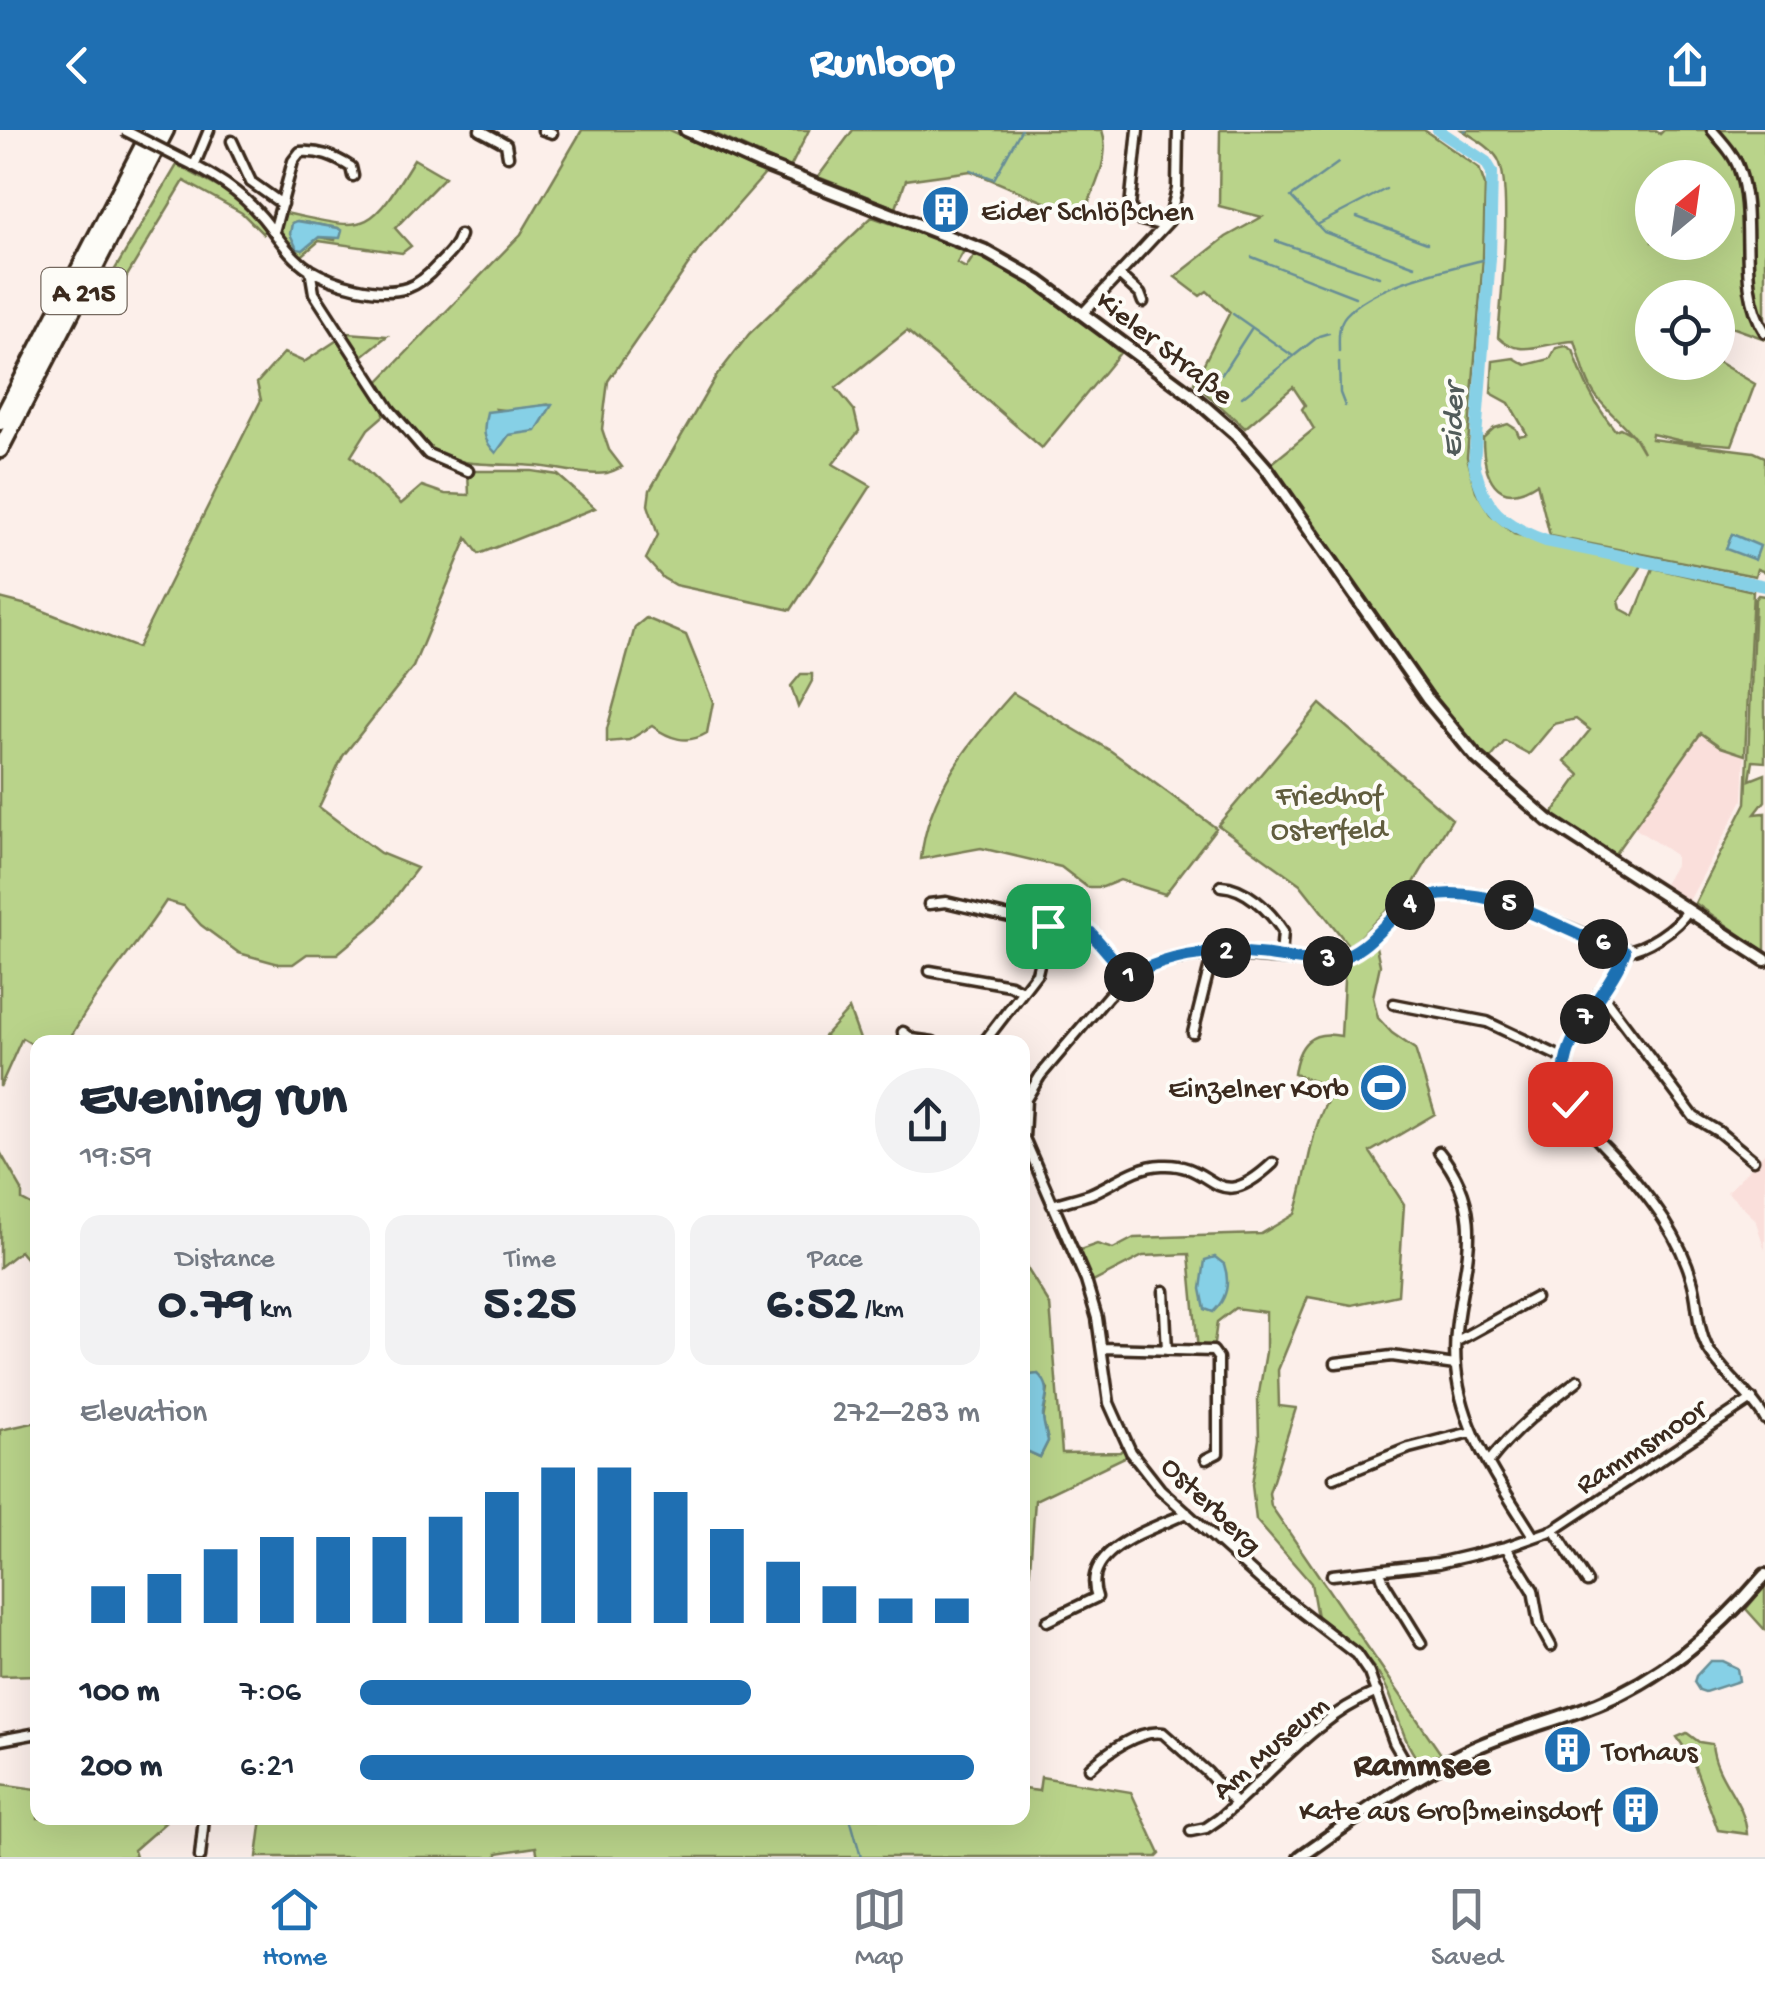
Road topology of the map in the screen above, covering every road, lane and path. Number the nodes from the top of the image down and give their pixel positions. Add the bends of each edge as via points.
1 (124, 130) edge
2 (151, 130) edge
3 (166, 130) edge
4 (209, 130) edge
5 (480, 130) edge
6 (686, 130) edge
7 (1138, 130) edge
8 (1178, 130) edge
9 (1712, 130) edge
10 (232, 142) dead end
11 (508, 156) dead end
12 (194, 166) junction
13 (354, 176) dead end
14 (282, 204) junction
15 (1164, 226) junction
16 (274, 232) junction
17 (460, 234) dead end
18 (310, 270) junction
19 (1119, 275) junction
20 (1144, 302) dead end
21 (1084, 312) junction
22 (1765, 332) edge
23 (0, 422) edge
24 (0, 450) edge
25 (468, 471) dead end
26 (1221, 886) dead end
27 (930, 904) dead end
28 (1688, 910) junction
29 (1048, 926) junction
30 (1625, 951) junction
31 (1213, 953) junction
32 (1281, 957) junction
33 (1765, 960) edge
34 (930, 971) dead end
35 (1129, 977) junction
36 (1022, 991) junction
37 (1600, 992) junction
38 (1394, 1004) dead end
39 (903, 1032) dead end
40 (1194, 1033) dead end
41 (907, 1035) edge
42 (989, 1035) edge
43 (1567, 1060) junction
44 (1030, 1091) edge
45 (1440, 1152) dead end
46 (1754, 1160) dead end
47 (1273, 1163) dead end
48 (1030, 1166) edge
49 (1052, 1205) junction
50 (1164, 1291) dead end
51 (1536, 1298) dead end
52 (1456, 1341) junction
53 (1102, 1348) junction
54 (1167, 1350) junction
55 (1336, 1364) dead end
56 (1455, 1365) junction
57 (1578, 1380) dead end
58 (1752, 1399) junction
59 (1765, 1418) edge
60 (1471, 1432) junction
61 (1206, 1459) dead end
62 (1488, 1463) junction
63 (1334, 1478) dead end
64 (1187, 1513) junction
65 (1554, 1530) junction
66 (1532, 1536) junction
67 (1506, 1547) junction
68 (1380, 1570) junction
69 (1332, 1574) dead end
70 (1765, 1575) edge
71 (1587, 1582) dead end
72 (1046, 1622) dead end
73 (1421, 1644) dead end
74 (1551, 1646) dead end
75 (1377, 1692) junction
76 (30, 1734) edge
77 (0, 1740) edge
78 (1090, 1768) dead end
79 (1416, 1780) junction
80 (1236, 1804) junction
81 (203, 1825) edge
82 (1191, 1831) dead end
83 (200, 1857) edge
84 (1300, 1857) edge

1 - 12 street, bridge
2 - 23 highway, A 215
3 - 24 highway, A 215
4 - 12 street
5 - 11 street via 506,144
6 - 21 street, Kieler Straße via 985,252
7 - 15 street via 1130,207 1138,218
8 - 15 street via 1176,189
9 - 22 street via 1740,173 1753,304
10 - 14 street via 251,182
12 - 16 street via 242,196
13 - 14 street via 340,160 300,152
14 - 16 street
15 - 19 street
16 - 18 street
17 - 18 street via 429,274 406,288 348,284
18 - 25 street via 314,293 390,410 438,462
19 - 20 street
19 - 21 street
21 - 28 street, Kieler Straße via 1237,435 1427,698 1485,765 1548,820
26 - 32 street via 1235,888 1274,918 1283,931
27 - 29 street
28 - 30 street via 1651,941
28 - 33 street, Kieler Straße
29 - 35 street via 1090,932
29 - 36 street via 1040,966
30 - 32 street via 1528,911 1450,894 1402,909 1348,955 1326,961
30 - 37 street
31 - 32 street
31 - 35 street via 1163,961
31 - 40 street
34 - 36 street
35 - 44 street, Osterberg
36 - 42 street
37 - 43 street
37 - 46 street via 1694,1117
38 - 43 street via 1487,1022
39 - 41 street
43 - 58 street via 1570,1104 1679,1244 1703,1337
45 - 52 street via 1454,1170 1471,1222
47 - 49 street via 1252,1182 1230,1189 1175,1165 1140,1168
48 - 49 street, Osterberg
49 - 53 street, Osterberg via 1086,1281
50 - 54 street
51 - 52 street
52 - 56 street
53 - 54 street
53 - 64 street, Osterberg via 1121,1435 1144,1470
54 - 61 street via 1208,1350 1218,1358 1218,1453
55 - 56 street via 1392,1356
56 - 60 street
57 - 62 street via 1508,1436
58 - 59 street
58 - 65 street, Rammsmoor
60 - 62 street
60 - 63 street
62 - 66 street
64 - 72 street via 1113,1549 1093,1577 1097,1597
64 - 75 street, Osterberg via 1356,1654
65 - 66 street, Rammsmoor
65 - 71 street, Rammsmoor
66 - 67 street, Rammsmoor
67 - 68 street, Rammsmoor
67 - 74 street via 1533,1590 1538,1624
68 - 69 street, Rammsmoor
68 - 73 street
70 - 79 street via 1727,1619 1651,1676 1600,1703 1469,1750
75 - 79 street, Osterberg
75 - 80 street, Am Museum via 1308,1736
76 - 77 street
78 - 80 street via 1144,1735 1164,1733
79 - 84 street
80 - 82 street, Am Museum via 1206,1828
81 - 83 street

